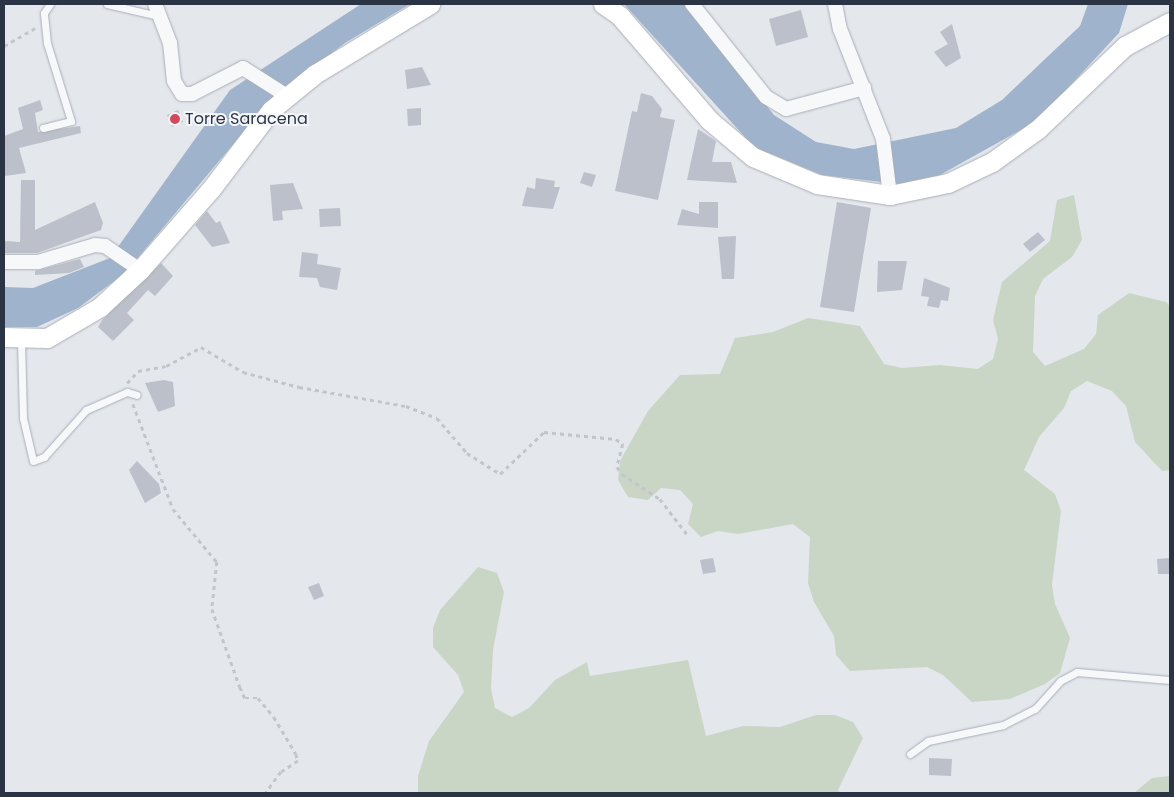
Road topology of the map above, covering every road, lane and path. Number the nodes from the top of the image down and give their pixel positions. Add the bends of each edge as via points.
1 (50, 4) edge
2 (107, 4) edge
3 (154, 4) edge
4 (430, 4) edge
5 (603, 4) edge
6 (692, 4) edge
7 (835, 4) edge
8 (161, 16) junction
9 (1170, 22) edge
10 (44, 24) junction
11 (4, 46) edge
12 (864, 88) junction
13 (284, 94) junction
14 (43, 128) dead end
15 (890, 191) junction
16 (4, 262) edge
17 (137, 268) junction
18 (13, 339) edge
19 (127, 392) junction
20 (137, 395) dead end
21 (687, 534) dead end
22 (1170, 680) edge
23 (910, 754) dead end
24 (266, 793) edge

1 - 10 lane via 44,13
2 - 8 lane
3 - 8 street
4 - 13 main road
5 - 15 main road via 620,16 709,120 753,157 817,184
6 - 12 street via 766,97 786,109
7 - 12 street
8 - 13 street via 170,43 174,81 182,94 192,94 243,68
9 - 15 main road via 1125,46 1038,129 992,162 948,183
10 - 11 path
10 - 14 lane via 49,58 71,121
12 - 15 street via 883,139
13 - 17 main road via 211,189
16 - 17 street via 38,262 83,246 105,246
17 - 18 main road via 76,325 47,338
18 - 19 lane via 33,461 44,457 86,410
19 - 20 lane
19 - 21 path via 130,376 166,366 201,347 243,372 299,387 406,406 437,418 467,452 500,474 544,432 616,439 623,444 617,467 622,474 660,498
19 - 24 path via 150,441 173,509 217,562 212,609 245,698 258,698 274,717 296,754 298,761 281,772
22 - 23 lane via 1077,672 1060,681 1035,708 1002,725 928,741

